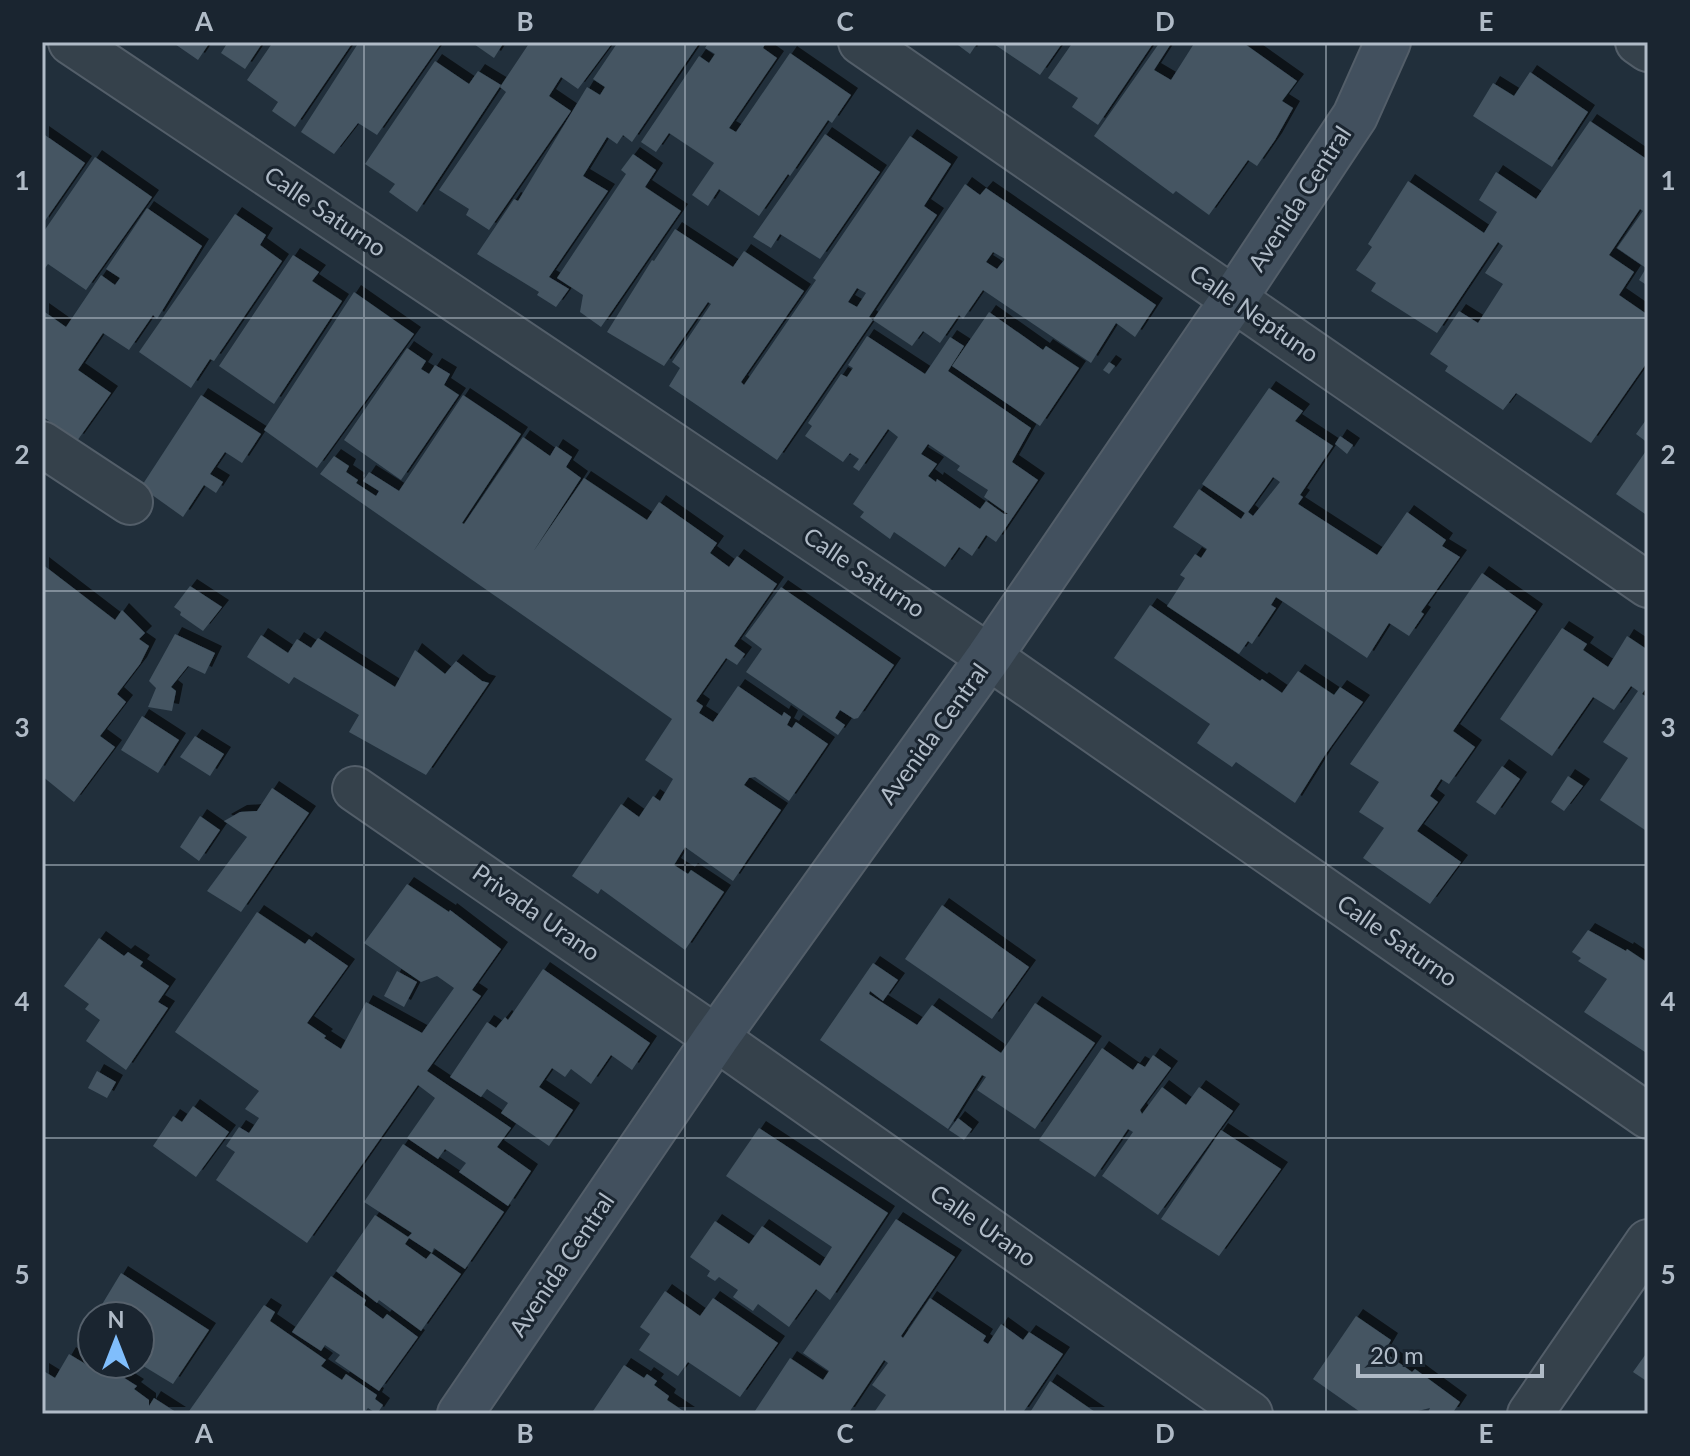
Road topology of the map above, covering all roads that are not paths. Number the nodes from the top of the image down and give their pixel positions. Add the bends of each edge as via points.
1 (71, 42) edge
2 (861, 42) edge
3 (1388, 42) edge
4 (1638, 42) edge
5 (1648, 49) edge
6 (1233, 300) junction
7 (42, 444) edge
8 (130, 502) dead end
9 (1648, 585) edge
10 (989, 657) junction
11 (355, 789) dead end
12 (716, 1038) junction
13 (1648, 1116) edge
14 (1648, 1242) edge
15 (460, 1414) edge
16 (1250, 1414) edge
17 (1530, 1414) edge

1 - 10 street, Calle Saturno
2 - 6 street, Calle Neptuno
3 - 6 street, Avenida Central via 1355,116
4 - 5 street
6 - 9 street, Calle Neptuno
6 - 10 street, Avenida Central
7 - 8 street
10 - 12 street, Avenida Central
10 - 13 street, Calle Saturno
11 - 12 street, Privada Urano
12 - 15 street, Avenida Central
12 - 16 street, Calle Urano
14 - 17 street

